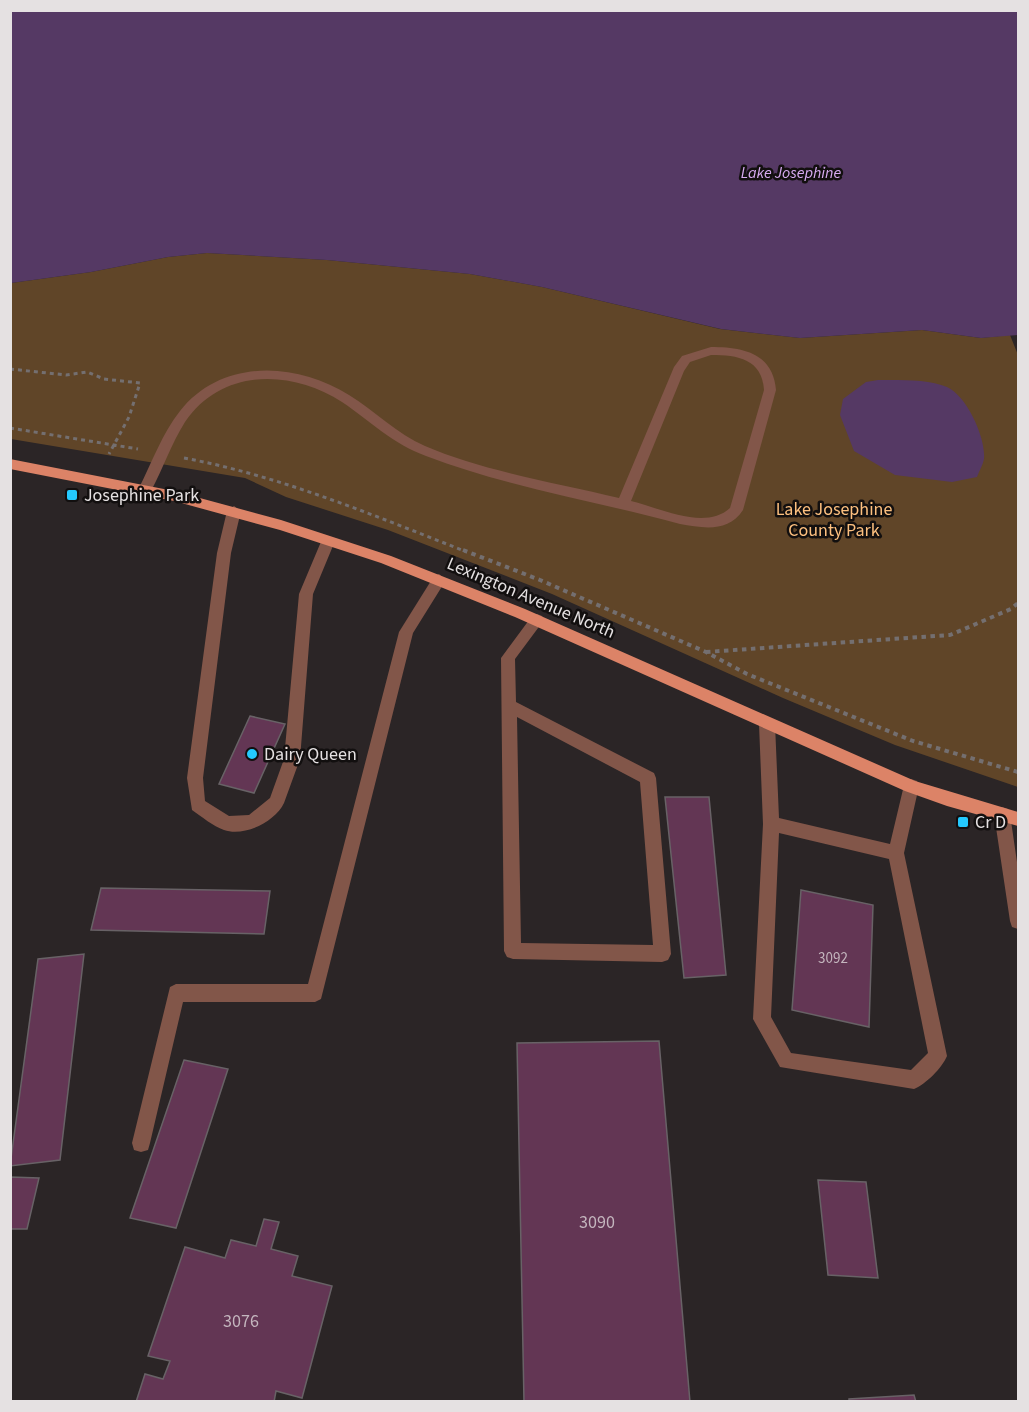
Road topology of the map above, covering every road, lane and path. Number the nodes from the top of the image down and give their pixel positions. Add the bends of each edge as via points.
1 (10, 369) edge
2 (10, 428) edge
3 (114, 445) junction
4 (108, 454) dead end
5 (163, 454) junction
6 (10, 464) edge
7 (146, 488) junction
8 (624, 503) junction
9 (234, 511) junction
10 (328, 541) junction
11 (439, 580) junction
12 (1018, 603) edge
13 (537, 620) junction
14 (706, 652) junction
15 (508, 705) junction
16 (767, 724) junction
17 (1018, 772) edge
18 (910, 786) junction
19 (1002, 814) junction
20 (1018, 819) edge
21 (771, 824) junction
22 (896, 853) junction
23 (1018, 921) edge
24 (141, 1143) dead end

1 - 3 path via 66,375 87,372 104,379 140,383 129,417
2 - 3 path
3 - 4 path
3 - 5 path
5 - 7 lane
5 - 8 lane via 184,413 210,389 224,381 265,372 325,387 391,434 432,454
5 - 14 path via 232,467 379,518 540,580
6 - 7 main road, Lexington Avenue North
7 - 9 main road, Lexington Avenue North
8 - 8 lane via 706,524 720,524 728,519 736,510 770,390 772,380 764,366 733,352 703,353 686,360 678,370
9 - 10 main road, Lexington Avenue North
9 - 10 lane via 224,553 195,778 198,805 227,824 252,822 276,803 292,759 306,594
10 - 11 main road, Lexington Avenue North
11 - 13 main road, Lexington Avenue North
11 - 24 lane via 406,632 315,993 176,993
12 - 14 path via 950,635
13 - 15 lane via 508,658
13 - 16 main road, Lexington Avenue North
14 - 17 path via 747,674 913,741
15 - 15 lane via 513,951 662,954 648,778
16 - 18 main road, Lexington Avenue North
16 - 21 lane
18 - 19 main road, Lexington Avenue North
18 - 22 lane
19 - 20 main road, Lexington Avenue North
19 - 23 lane
21 - 22 lane
21 - 22 lane via 762,1019 786,1061 914,1080 938,1056

